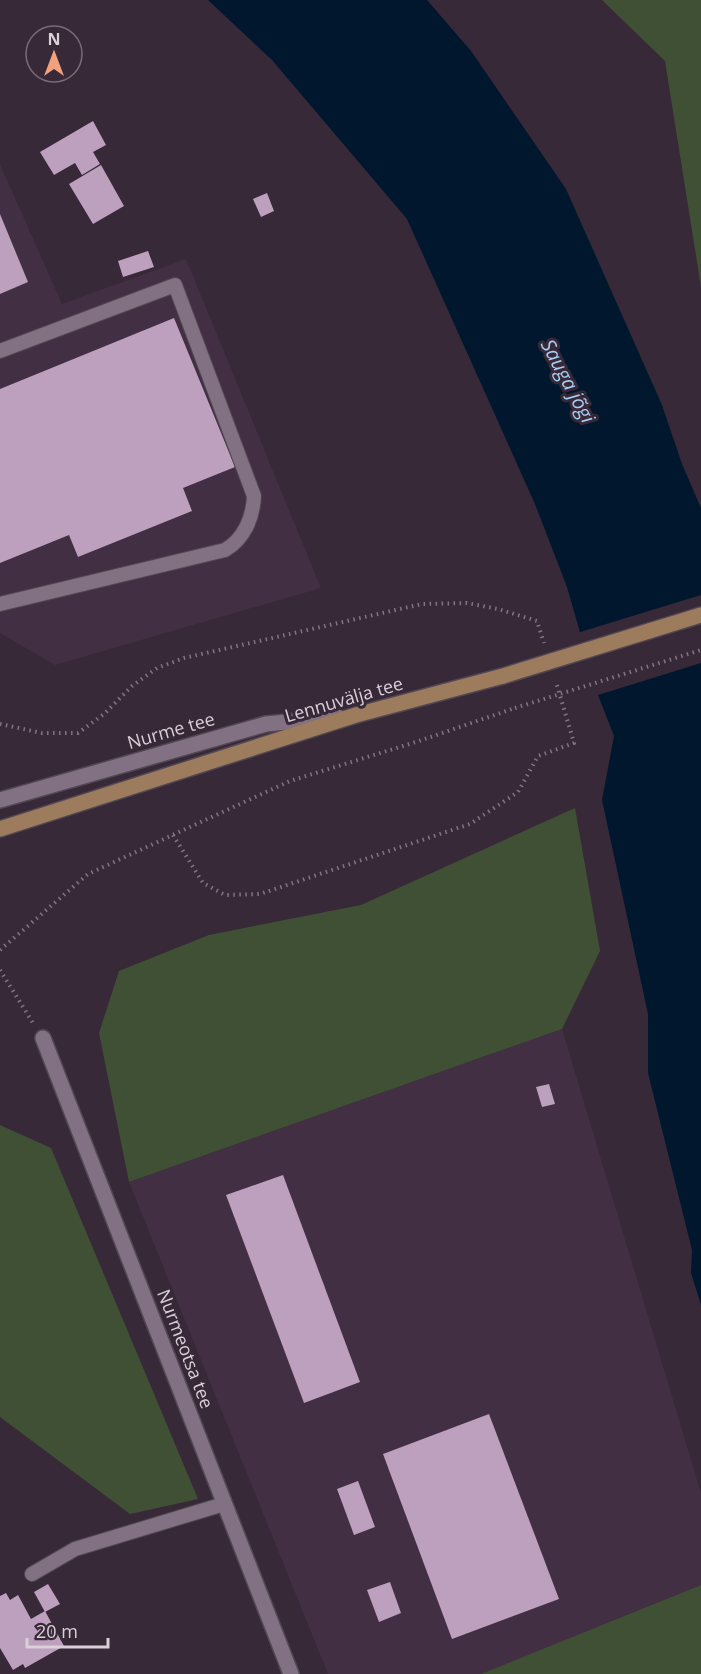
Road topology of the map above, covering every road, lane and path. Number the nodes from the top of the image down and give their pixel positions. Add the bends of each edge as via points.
1 (0, 351) edge
2 (0, 604) edge
3 (701, 615) edge
4 (701, 650) edge
5 (547, 654) dead end
6 (554, 676) dead end
7 (356, 715) junction
8 (0, 724) edge
9 (0, 800) edge
10 (0, 829) edge
11 (173, 835) junction
12 (0, 950) edge
13 (0, 970) edge
14 (43, 1038) joint
15 (224, 1504) junction
16 (32, 1574) dead end
17 (291, 1674) edge

1 - 2 lane via 175,285 254,496 247,526 225,550
3 - 7 main road, Lennuvälja tee, bridge via 503,676
4 - 11 path, bridge via 290,781
5 - 8 path via 537,621 467,603 422,604 184,658 157,668 78,733 42,733
6 - 11 path via 574,743 538,756 519,792 470,824 261,894 225,895 203,883
7 - 9 street, Nurme tee via 266,724
7 - 10 main road, Lennuvälja tee
11 - 12 path via 88,874
13 - 14 path
14 - 15 street, Nurmeotsa tee
15 - 16 lane via 75,1549
15 - 17 street, Nurmeotsa tee

